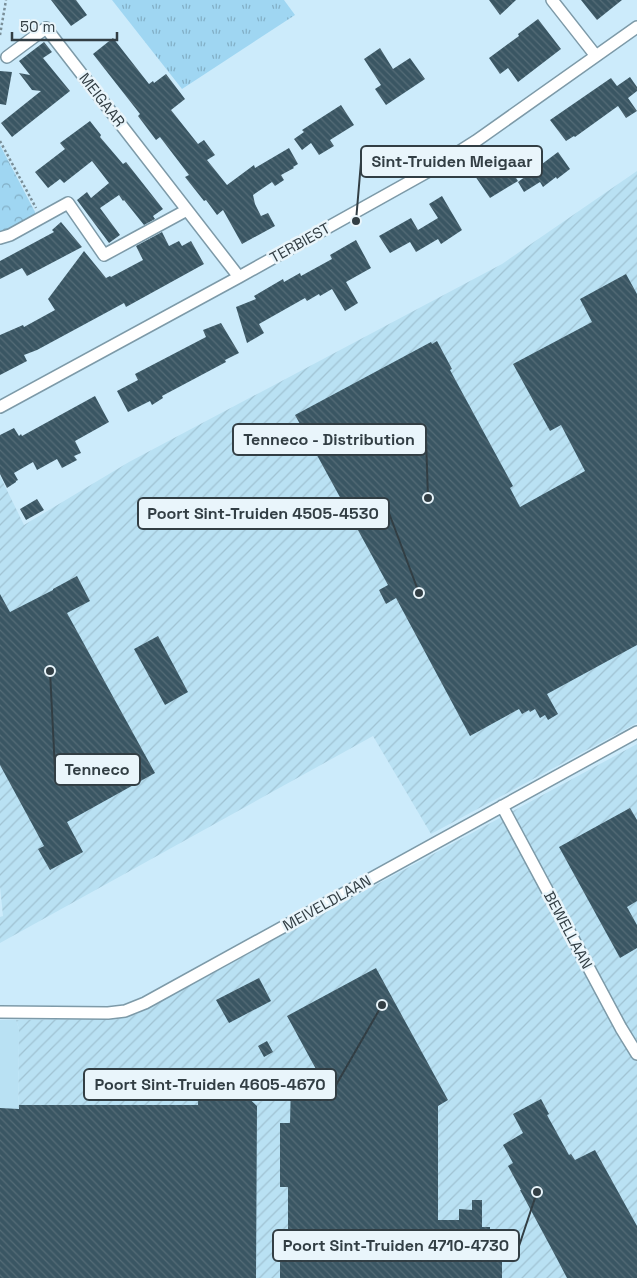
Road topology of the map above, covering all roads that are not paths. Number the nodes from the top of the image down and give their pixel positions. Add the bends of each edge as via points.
1 (552, 0) edge
2 (637, 27) edge
3 (596, 56) junction
4 (7, 57) dead end
5 (187, 210) junction
6 (0, 238) edge
7 (239, 277) junction
8 (0, 406) edge
9 (637, 732) edge
10 (502, 806) junction
11 (0, 1012) edge
12 (637, 1054) edge

1 - 3 street
2 - 3 street, TERBIEST
3 - 7 street, TERBIEST via 454,156
4 - 5 street, MEIGAAR via 46,28
5 - 6 street via 104,255 68,203
5 - 7 street, MEIGAAR
7 - 8 street, TERBIEST
9 - 10 street, MEIVELDLAAN
10 - 11 street, MEIVELDLAAN via 145,1003 125,1011 108,1013
10 - 12 street, BEWELLAAN

